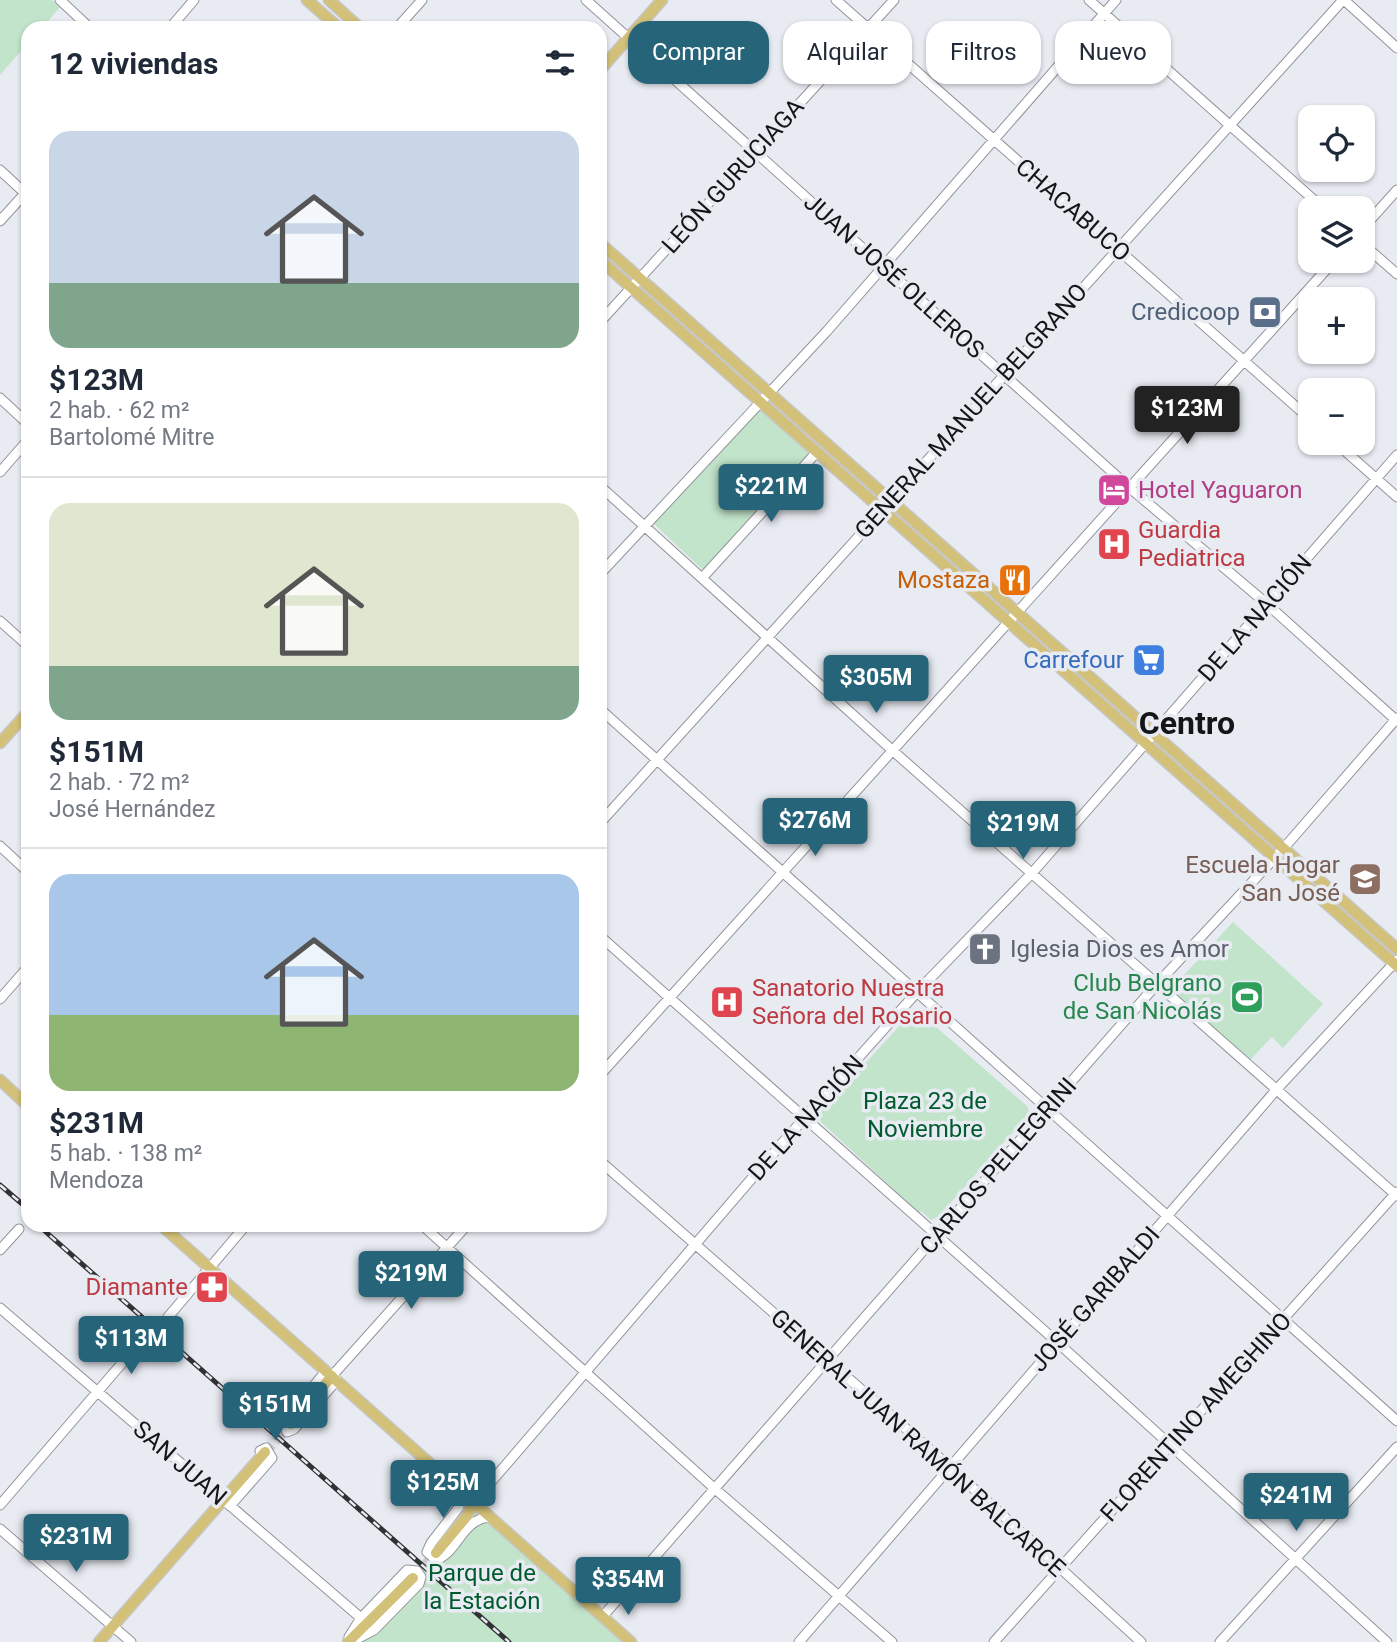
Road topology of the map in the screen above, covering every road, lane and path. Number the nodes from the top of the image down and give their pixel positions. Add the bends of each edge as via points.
1 (60, 0) edge
2 (194, 0) edge
3 (307, 0) edge
4 (329, 0) edge
5 (422, 0) edge
6 (586, 0) edge
7 (662, 0) edge
8 (836, 0) edge
9 (894, 0) edge
10 (1089, 0) edge
11 (1116, 0) edge
12 (1343, 0) edge
13 (1104, 14) junction
14 (82, 21) edge
15 (176, 21) edge
16 (331, 21) edge
17 (352, 21) edge
18 (403, 21) edge
19 (644, 21) edge
20 (859, 21) edge
21 (875, 21) edge
22 (628, 37) edge
23 (628, 39) edge
24 (1397, 48) edge
25 (607, 62) edge
26 (912, 68) edge
27 (680, 84) edge
28 (817, 84) edge
29 (1230, 125) junction
30 (992, 139) junction
31 (755, 152) junction
32 (0, 170) edge
33 (21, 188) edge
34 (1397, 191) edge
35 (1310, 196) edge
36 (21, 199) edge
37 (1375, 216) edge
38 (0, 221) edge
39 (1117, 248) junction
40 (607, 251) edge
41 (1375, 255) edge
42 (607, 265) edge
43 (883, 268) junction
44 (1323, 273) edge
45 (1397, 274) edge
46 (635, 283) junction
47 (607, 314) edge
48 (1243, 360) junction
49 (1004, 375) junction
50 (769, 392) junction
51 (0, 398) edge
52 (762, 402) junction
53 (1298, 409) edge
54 (21, 418) edge
55 (21, 448) edge
56 (817, 452) junction
57 (1349, 455) edge
58 (1397, 456) edge
59 (0, 472) edge
60 (1376, 479) junction
61 (1130, 488) junction
62 (607, 492) edge
63 (1397, 497) edge
64 (893, 502) junction
65 (882, 511) junction
66 (645, 525) junction
67 (607, 566) edge
68 (703, 577) junction
69 (1267, 604) junction
70 (1018, 613) junction
71 (0, 621) edge
72 (1008, 621) junction
73 (768, 636) junction
74 (21, 640) edge
75 (607, 716) edge
76 (21, 720) edge
77 (1397, 720) edge
78 (1154, 734) junction
79 (0, 743) edge
80 (1145, 744) junction
81 (892, 750) junction
82 (656, 761) junction
83 (607, 815) edge
84 (0, 846) edge
85 (1283, 849) junction
86 (1275, 859) junction
87 (21, 866) edge
88 (1033, 872) junction
89 (782, 873) junction
90 (607, 942) edge
91 (1397, 949) edge
92 (1396, 963) edge
93 (21, 975) edge
94 (1156, 985) junction
95 (917, 992) junction
96 (669, 997) junction
97 (0, 999) edge
98 (607, 1066) edge
99 (0, 1080) edge
100 (1277, 1089) junction
101 (21, 1100) edge
102 (1049, 1108) junction
103 (805, 1119) junction
104 (607, 1167) edge
105 (1396, 1194) edge
106 (1168, 1215) junction
107 (19, 1228) dead end
108 (170, 1232) edge
109 (240, 1232) edge
110 (430, 1232) edge
111 (461, 1232) edge
112 (937, 1236) junction
113 (695, 1244) junction
114 (447, 1248) junction
115 (0, 1250) edge
116 (210, 1268) junction
117 (0, 1308) edge
118 (168, 1317) dead end
119 (1284, 1318) junction
120 (142, 1340) dead end
121 (1057, 1342) junction
122 (826, 1362) junction
123 (584, 1370) junction
124 (331, 1376) junction
125 (97, 1391) junction
126 (1397, 1421) edge
127 (291, 1424) tunnel mouth
128 (1170, 1445) junction
129 (1397, 1447) edge
130 (265, 1452) tunnel mouth
131 (951, 1468) junction
132 (455, 1486) junction
133 (714, 1488) junction
134 (224, 1501) junction
135 (473, 1503) junction
136 (0, 1505) edge
137 (488, 1517) junction
138 (0, 1529) edge
139 (436, 1553) tunnel mouth
140 (1293, 1559) junction
141 (1060, 1569) junction
142 (413, 1578) tunnel mouth
143 (841, 1595) junction
144 (603, 1616) junction
145 (361, 1618) junction
146 (113, 1626) junction
147 (99, 1642) edge
148 (131, 1642) edge
149 (349, 1642) edge
150 (631, 1642) edge
151 (799, 1642) edge
152 (892, 1642) edge
153 (994, 1642) edge
154 (1141, 1642) edge
155 (1220, 1642) edge
156 (1387, 1642) edge

1 - 14 street
2 - 15 street
3 - 16 main road
4 - 17 main road
5 - 18 street
6 - 22 street, JUAN JOSÉ OLLEROS
7 - 19 main road
8 - 20 street, CHACABUCO
9 - 21 street, LEÓN GURUCIAGA
10 - 13 street
11 - 13 street
12 - 24 street
12 - 29 street, GENERAL MANUEL BELGRANO
13 - 29 street
13 - 30 street
23 - 25 main road
26 - 30 street, CHACABUCO
27 - 31 street, JUAN JOSÉ OLLEROS
28 - 31 street, LEÓN GURUCIAGA
29 - 35 street
29 - 39 street, GENERAL MANUEL BELGRANO
30 - 39 street, CHACABUCO
30 - 43 street
31 - 43 street, JUAN JOSÉ OLLEROS
31 - 46 street, LEÓN GURUCIAGA
32 - 33 street
34 - 37 street
36 - 38 street
39 - 48 street, CHACABUCO
39 - 49 street, GENERAL MANUEL BELGRANO
40 - 46 main road
41 - 45 street
42 - 46 main road
43 - 49 street, JUAN JOSÉ OLLEROS
43 - 50 street
44 - 48 street
46 - 47 street, LEÓN GURUCIAGA
46 - 50 main road
46 - 52 main road
48 - 53 street, CHACABUCO
48 - 61 street
49 - 61 street, JUAN JOSÉ OLLEROS
49 - 64 street, GENERAL MANUEL BELGRANO
50 - 52 street
50 - 64 main road
51 - 54 street
52 - 56 main road
52 - 66 street
55 - 59 street
56 - 65 main road
56 - 68 street
57 - 60 street
58 - 60 street, DE LA NACIÓN
60 - 63 street
60 - 69 street, DE LA NACIÓN
61 - 69 street, JUAN JOSÉ OLLEROS
61 - 70 street
62 - 66 street
64 - 65 street, GENERAL MANUEL BELGRANO
64 - 70 main road
65 - 72 main road
65 - 73 street, GENERAL MANUEL BELGRANO
66 - 67 street
66 - 68 street
68 - 73 street
69 - 77 street, JUAN JOSÉ OLLEROS
69 - 78 street, DE LA NACIÓN
70 - 72 street
70 - 78 main road
71 - 74 street
72 - 80 main road
72 - 81 street
73 - 81 street
73 - 82 street, GENERAL MANUEL BELGRANO
75 - 82 street
76 - 79 main road
77 - 85 street, CARLOS PELLEGRINI
78 - 80 street, DE LA NACIÓN
78 - 85 main road
80 - 86 main road
80 - 88 street, DE LA NACIÓN
81 - 88 street
81 - 89 street
82 - 83 street, GENERAL MANUEL BELGRANO
82 - 89 street
84 - 87 street
85 - 86 street, CARLOS PELLEGRINI
85 - 91 main road
86 - 92 main road
86 - 94 street, CARLOS PELLEGRINI
88 - 94 street
88 - 95 street, DE LA NACIÓN
89 - 95 street
89 - 96 street
90 - 96 street
92 - 100 street, JOSÉ GARIBALDI
93 - 97 street
94 - 100 street
94 - 102 street, CARLOS PELLEGRINI
95 - 102 street
95 - 103 street, DE LA NACIÓN
96 - 98 street
96 - 103 street
99 - 101 main road
100 - 105 street
100 - 106 street, JOSÉ GARIBALDI
102 - 106 street
102 - 112 street, CARLOS PELLEGRINI
103 - 112 street
103 - 113 street, DE LA NACIÓN
104 - 113 street, GENERAL JUAN RAMÓN BALCARCE
105 - 119 street, FLORENTINO AMEGHINO
106 - 119 street
106 - 121 street, JOSÉ GARIBALDI
107 - 115 street
108 - 116 main road
109 - 116 street
110 - 114 street
111 - 114 street
112 - 121 street
112 - 122 street, CARLOS PELLEGRINI
113 - 122 street, GENERAL JUAN RAMÓN BALCARCE
113 - 123 street, DE LA NACIÓN
114 - 123 street
114 - 124 street
116 - 118 street
116 - 124 main road
117 - 125 street, SAN JUAN
119 - 126 street
119 - 128 street, FLORENTINO AMEGHINO
120 - 125 street
121 - 128 street
121 - 131 street, JOSÉ GARIBALDI
122 - 131 street, GENERAL JUAN RAMÓN BALCARCE
122 - 133 street, CARLOS PELLEGRINI
123 - 133 street
123 - 135 street, DE LA NACIÓN
124 - 124 street via 283,1423 287,1432 294,1429
124 - 127 main road
124 - 132 main road
125 - 134 street, SAN JUAN
125 - 136 street
128 - 140 street
128 - 141 street, FLORENTINO AMEGHINO
129 - 140 street
130 - 134 main road
131 - 141 street, GENERAL JUAN RAMÓN BALCARCE
131 - 143 street, JOSÉ GARIBALDI
132 - 135 main road
132 - 137 street via 459,1507 431,1543 430,1557 443,1557 468,1526
133 - 143 street
133 - 144 street, CARLOS PELLEGRINI
134 - 134 street via 262,1448 270,1450 272,1458
134 - 145 street, SAN JUAN
134 - 146 main road
135 - 137 main road
135 - 139 main road
137 - 144 main road
138 - 146 street
140 - 155 street
140 - 156 street
141 - 153 street, FLORENTINO AMEGHINO
141 - 154 street, GENERAL JUAN RAMÓN BALCARCE
142 - 149 main road
143 - 151 street, JOSÉ GARIBALDI
143 - 152 street
144 - 150 main road
145 - 149 street
145 - 149 street via 407,1570 421,1577 374,1630
146 - 147 main road
146 - 148 street

